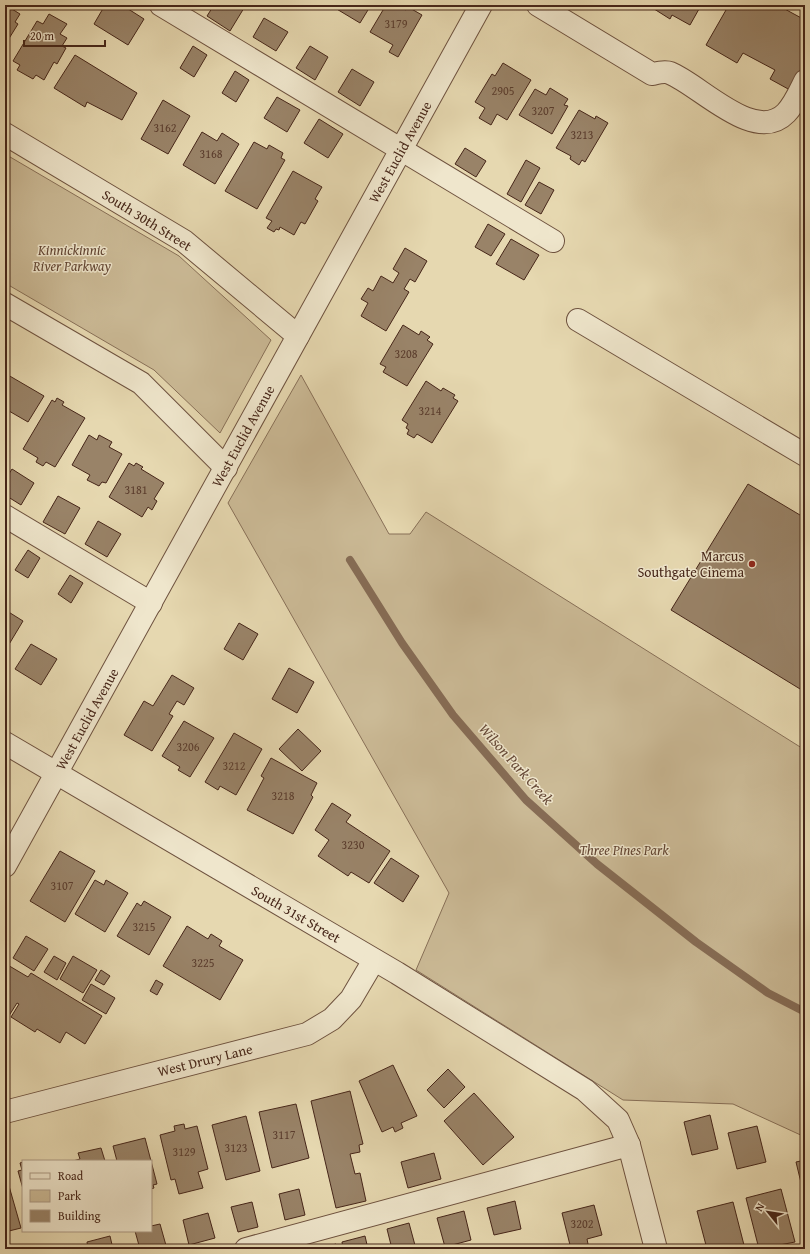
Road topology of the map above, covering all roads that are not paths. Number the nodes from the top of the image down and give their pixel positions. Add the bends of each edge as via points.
1 (161, 5) edge
2 (481, 5) edge
3 (538, 5) edge
4 (805, 81) edge
5 (5, 134) edge
6 (401, 150) junction
7 (553, 241) dead end
8 (5, 304) edge
9 (578, 320) dead end
10 (298, 336) junction
11 (805, 455) edge
12 (226, 468) junction
13 (5, 516) edge
14 (151, 603) junction
15 (5, 743) edge
16 (57, 774) junction
17 (5, 866) edge
18 (374, 960) junction
19 (5, 1112) edge
20 (629, 1145) junction
21 (246, 1249) edge
22 (656, 1249) edge

1 - 6 street
2 - 6 street, West Euclid Avenue
3 - 4 street via 652,74 669,73 748,119 763,123 786,113
5 - 10 street, South 30th Street via 184,241
6 - 7 street
6 - 10 street, West Euclid Avenue
8 - 12 street via 141,384
9 - 11 street
10 - 12 street, West Euclid Avenue
12 - 14 street, West Euclid Avenue
13 - 14 street
14 - 16 street, West Euclid Avenue
15 - 16 street, South 31st Street
16 - 17 street, West Euclid Avenue
16 - 18 street, South 31st Street
18 - 19 street, West Drury Lane via 351,999 332,1019 307,1034
18 - 20 street, South 31st Street via 585,1090 618,1120
20 - 21 street
20 - 22 street, South 31st Street

